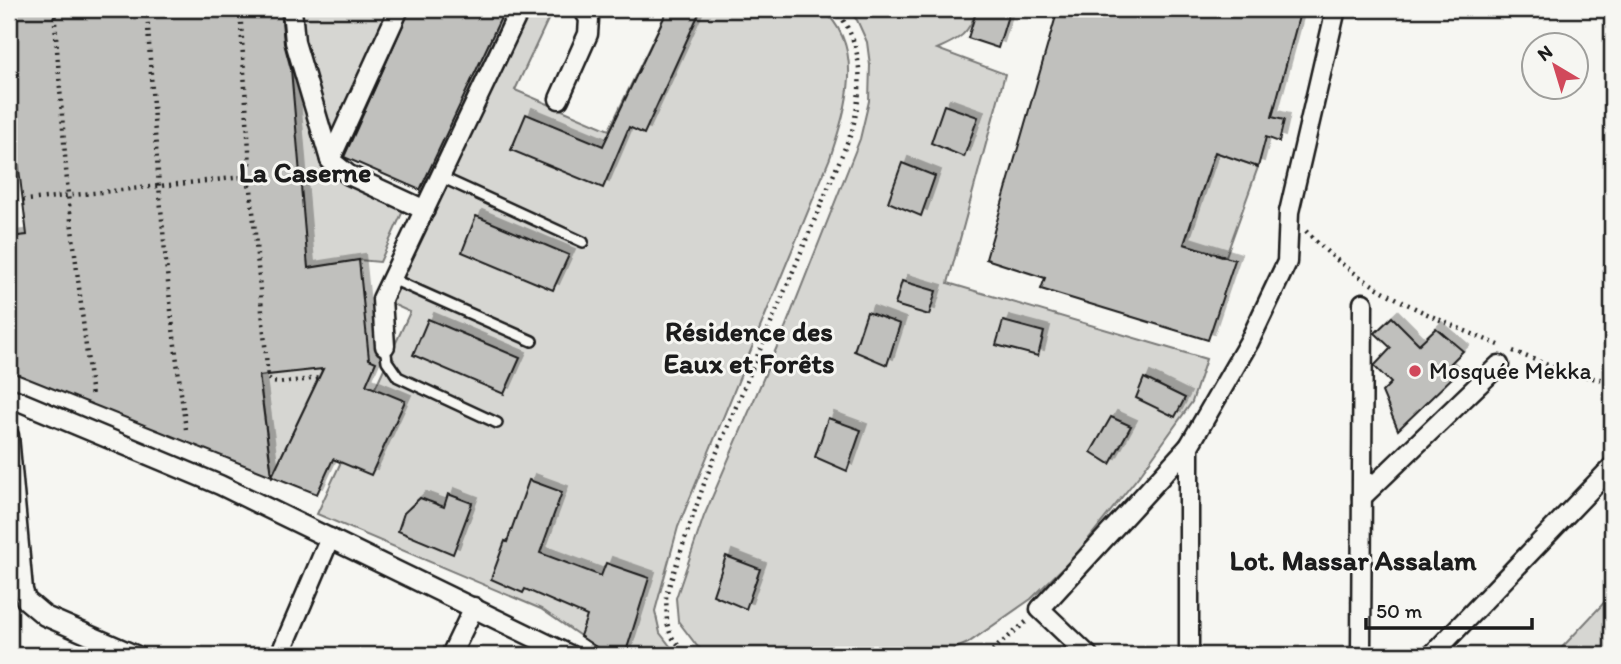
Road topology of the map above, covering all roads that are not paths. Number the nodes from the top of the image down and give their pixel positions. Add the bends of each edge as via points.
1 (292, 9) edge
2 (399, 9) edge
3 (520, 9) edge
4 (583, 9) edge
5 (1336, 9) edge
6 (559, 99) dead end
7 (330, 160) junction
8 (441, 177) junction
9 (425, 210) junction
10 (583, 242) dead end
11 (392, 279) junction
12 (1363, 303) dead end
13 (531, 341) dead end
14 (384, 346) joint
15 (1499, 365) dead end
16 (9, 397) edge
17 (497, 423) dead end
18 (9, 436) edge
19 (1189, 446) junction
20 (1612, 467) edge
21 (1363, 497) junction
22 (330, 538) junction
23 (474, 607) junction
24 (135, 655) edge
25 (281, 655) edge
26 (452, 655) edge
27 (570, 655) edge
28 (1088, 655) edge
29 (1189, 655) edge
30 (1361, 655) edge
31 (1432, 655) edge

1 - 7 street via 295,42
2 - 7 street
3 - 8 street
4 - 6 street via 589,19 588,34
5 - 19 street via 1289,212 1287,262 1249,342
7 - 9 street via 349,175
8 - 9 street
8 - 10 lane
9 - 11 street
11 - 13 lane
11 - 14 street via 382,299
12 - 21 street
14 - 17 lane via 398,377
15 - 21 street
16 - 22 street via 220,485
18 - 24 street via 26,600 45,616
19 - 28 street via 1040,609
19 - 29 street
20 - 31 street
21 - 30 street
22 - 23 street
22 - 25 street
23 - 26 street
23 - 27 street

